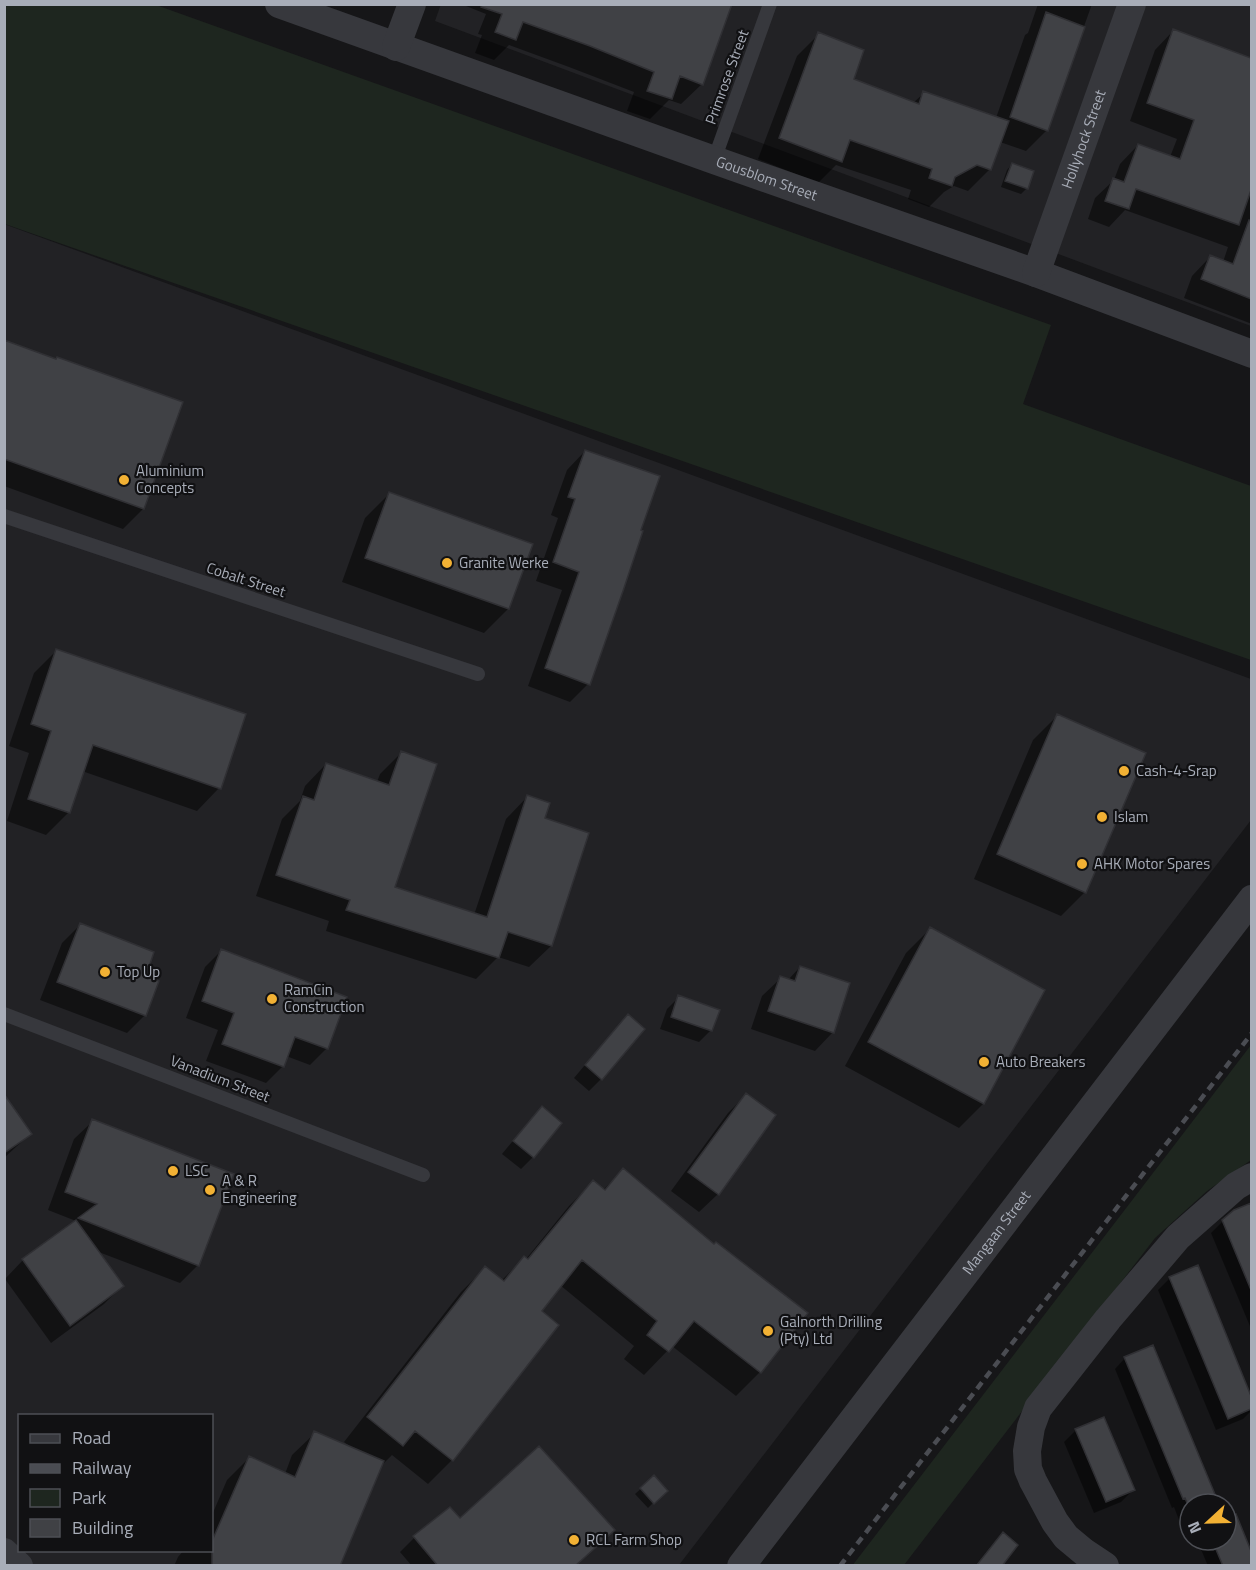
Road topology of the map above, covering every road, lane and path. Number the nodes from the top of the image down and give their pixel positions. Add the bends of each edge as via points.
1 (279, 4) edge
2 (412, 4) edge
3 (770, 4) edge
4 (1132, 4) edge
5 (396, 47) junction
6 (714, 160) junction
7 (1036, 273) junction
8 (1251, 354) edge
9 (4, 516) edge
10 (478, 674) dead end
11 (1251, 899) edge
12 (4, 1014) edge
13 (423, 1175) dead end
14 (1251, 1177) edge
15 (4, 1552) edge
16 (18, 1566) edge
17 (741, 1566) edge
18 (1105, 1566) edge

1 - 5 street, Gousblom Street
2 - 5 street
3 - 6 lane, Primrose Street
4 - 7 street, Hollyhock Street
5 - 6 street, Gousblom Street
6 - 7 street, Gousblom Street
7 - 8 street, Gousblom Street
9 - 10 lane, Cobalt Street
11 - 17 street, Mangaan Street
12 - 13 lane, Vanadium Street
14 - 18 street via 1178,1238 1038,1408 1027,1451 1033,1481 1066,1537
15 - 16 street

